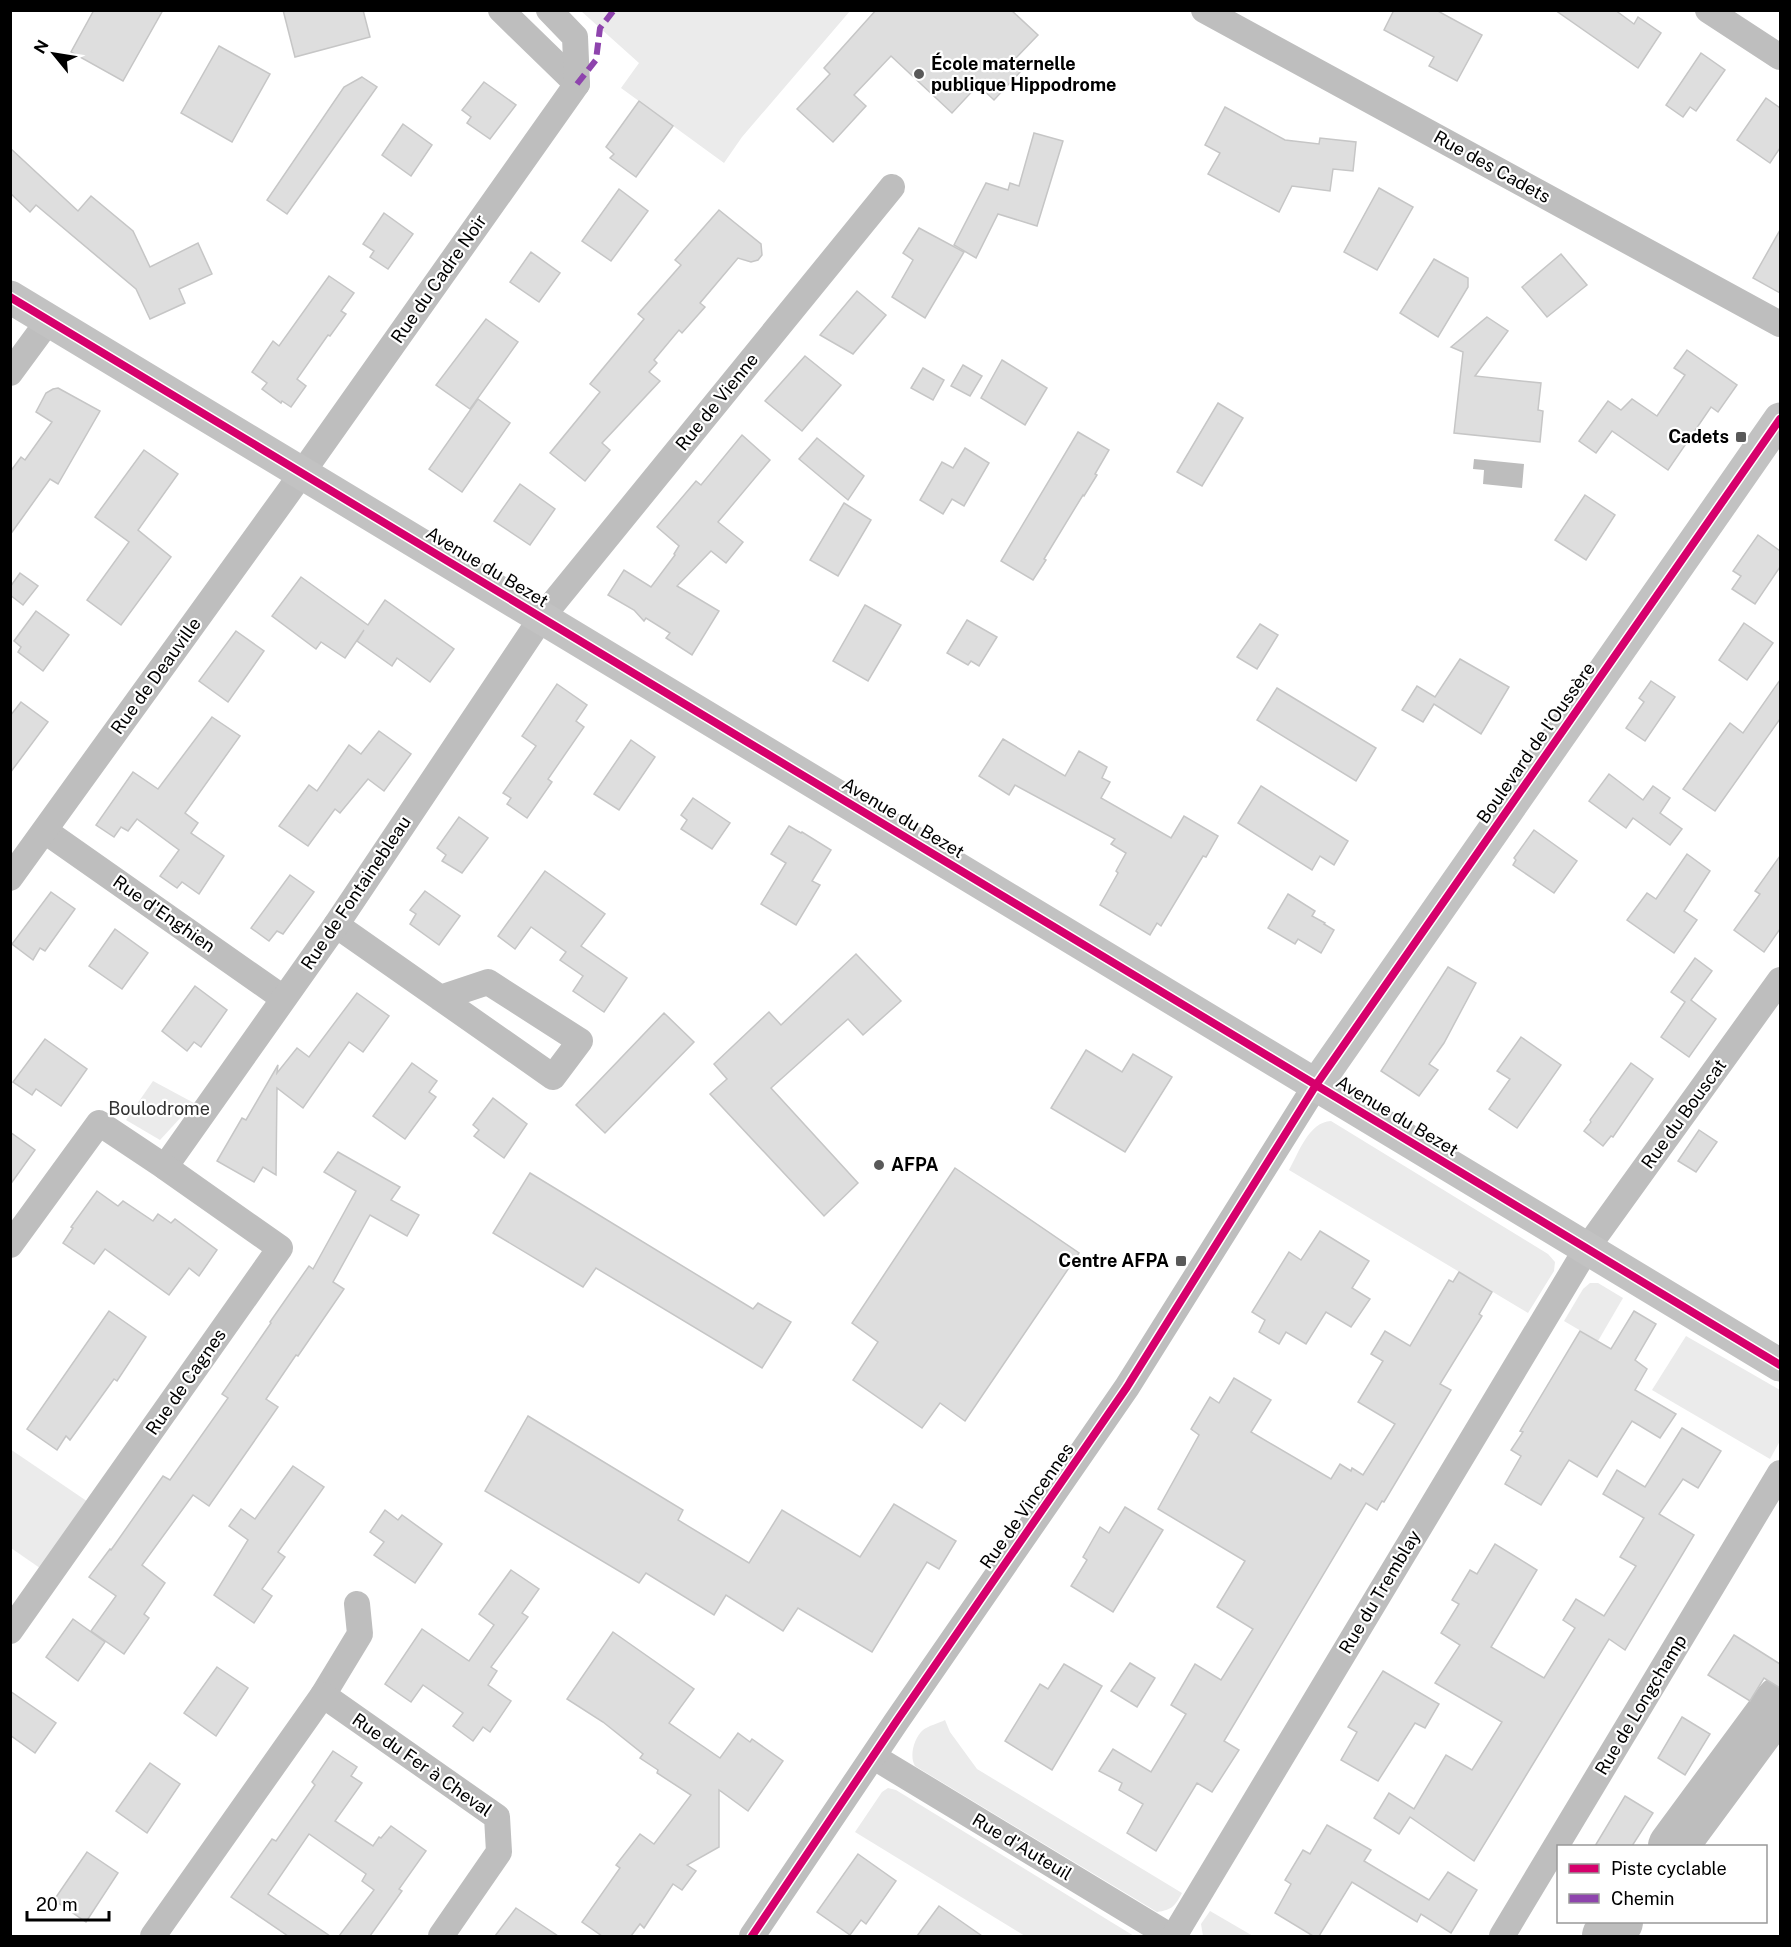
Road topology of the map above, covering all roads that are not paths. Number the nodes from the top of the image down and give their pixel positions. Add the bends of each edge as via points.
1 (501, 10) edge
2 (549, 10) edge
3 (1203, 10) edge
4 (1708, 10) edge
5 (1780, 57) edge
6 (577, 84) junction
7 (892, 187) dead end
8 (10, 297) edge
9 (49, 320) junction
10 (1780, 324) edge
11 (10, 374) edge
12 (1780, 419) edge
13 (302, 473) junction
14 (542, 617) junction
15 (45, 831) junction
16 (10, 878) edge
17 (336, 925) junction
18 (1780, 980) edge
19 (283, 998) junction
20 (440, 998) junction
21 (1316, 1085) junction
22 (165, 1167) junction
23 (10, 1245) edge
24 (1587, 1248) junction
25 (1780, 1365) edge
26 (1780, 1473) edge
27 (357, 1604) dead end
28 (10, 1631) edge
29 (323, 1695) junction
30 (874, 1757) junction
31 (153, 1936) edge
32 (441, 1936) edge
33 (752, 1936) edge
34 (1172, 1936) edge
35 (1502, 1936) edge

1 - 6 street
2 - 6 street via 575,37
3 - 10 street, Rue des Cadets
4 - 5 street
6 - 13 street, Rue du Cadre Noir
7 - 14 street, Rue de Vienne
8 - 9 street, Avenue du Bezet
9 - 11 street
9 - 13 street, Avenue du Bezet
12 - 21 street, Boulevard de l'Oussère
13 - 14 street, Avenue du Bezet
13 - 15 street, Rue de Deauville
14 - 17 street, Rue de Fontainebleau
14 - 21 street, Avenue du Bezet
15 - 16 street, Rue de Deauville
15 - 19 street, Rue d'Enghien
17 - 19 street, Rue de Fontainebleau
17 - 20 street
18 - 24 street, Rue du Bouscat
19 - 22 street, Rue de Fontainebleau
20 - 20 street via 488,982 580,1041 553,1077
21 - 24 street, Avenue du Bezet
21 - 30 street, Rue de Vincennes via 1127,1387
22 - 23 street via 99,1123
22 - 28 street, Rue de Cagnes via 280,1248
24 - 25 street, Avenue du Bezet
24 - 34 street, Rue du Tremblay
26 - 35 street, Rue de Longchamp
27 - 29 street via 360,1635
29 - 31 street
29 - 32 street, Rue du Fer à Cheval via 497,1817 499,1852
30 - 33 street, Rue de Vincennes
30 - 34 street, Rue d'Auteuil

